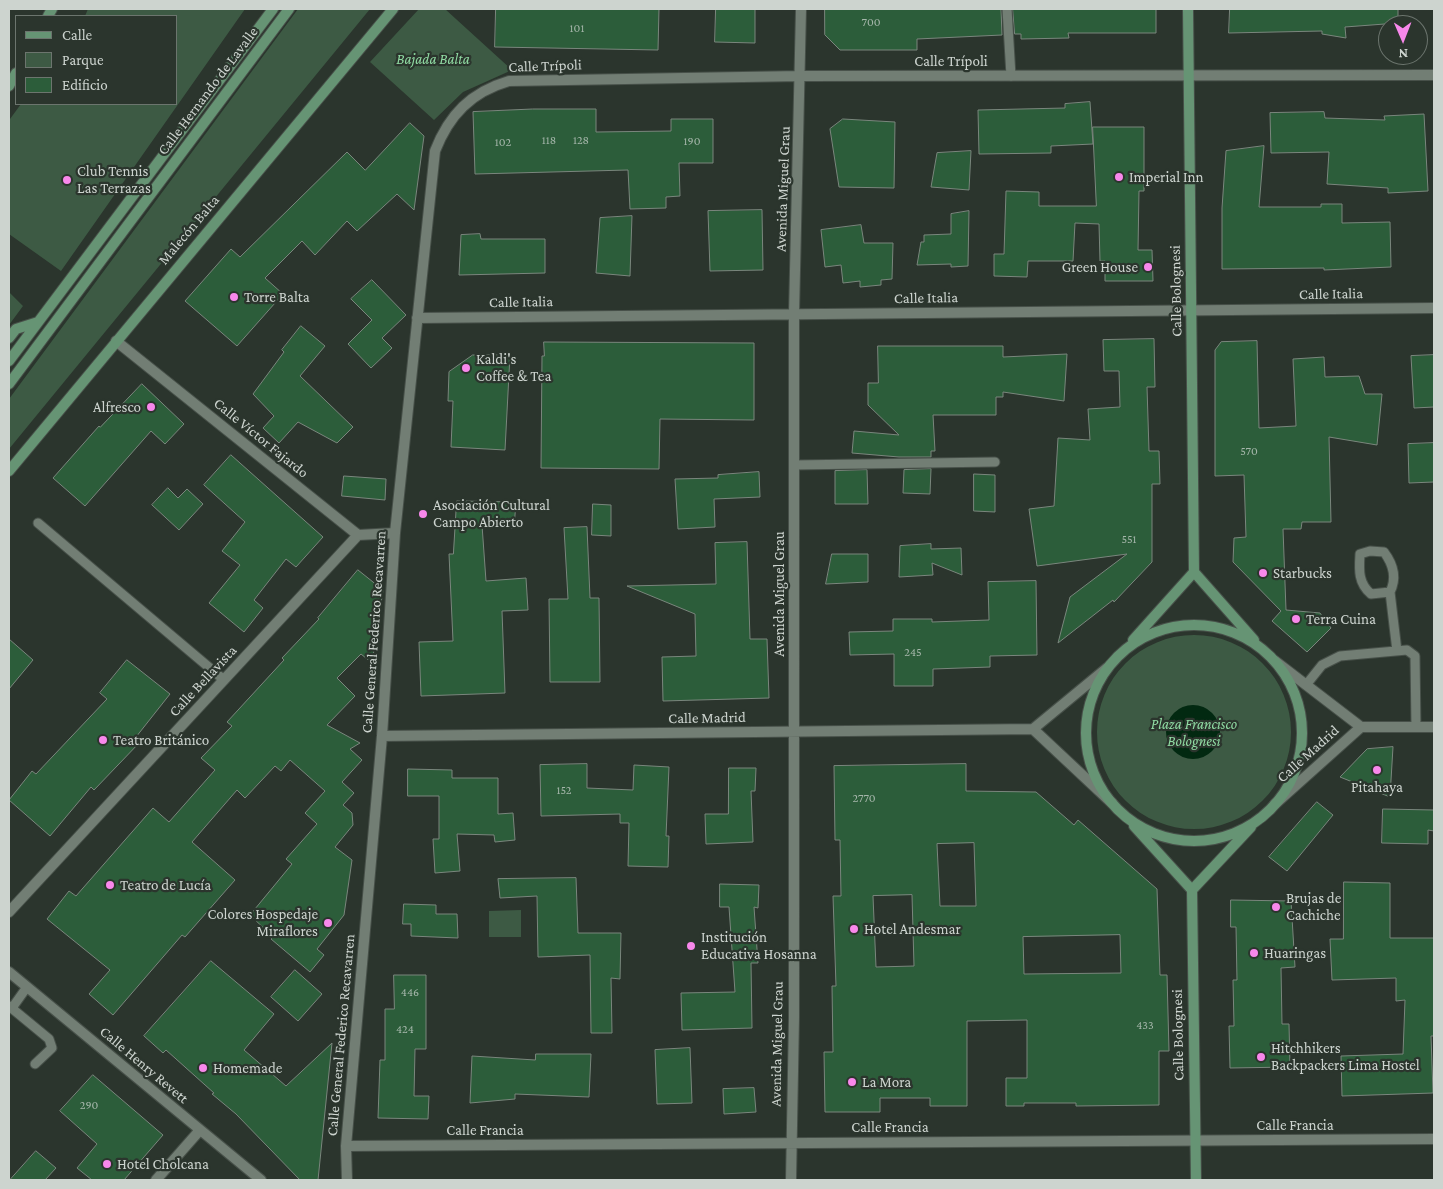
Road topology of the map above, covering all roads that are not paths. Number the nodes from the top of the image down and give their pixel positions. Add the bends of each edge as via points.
1 (273, 9) edge
2 (289, 9) edge
3 (394, 9) edge
4 (801, 9) edge
5 (1007, 9) edge
6 (1188, 9) edge
7 (15, 75) edge
8 (1434, 75) edge
9 (801, 76) junction
10 (1011, 76) junction
11 (1189, 76) junction
12 (9, 86) edge
13 (471, 98) joint
14 (1434, 308) edge
15 (1191, 310) junction
16 (794, 314) junction
17 (417, 318) junction
18 (38, 322) junction
19 (9, 338) edge
20 (116, 341) junction
21 (9, 361) edge
22 (9, 384) edge
23 (995, 462) dead end
24 (794, 465) junction
25 (9, 471) edge
26 (38, 523) dead end
27 (395, 533) junction
28 (358, 535) junction
29 (1194, 572) junction
30 (1390, 592) junction
31 (1262, 649) junction
32 (1397, 651) junction
33 (1119, 655) junction
34 (1274, 661) junction
35 (1107, 668) junction
36 (224, 680) junction
37 (1306, 685) junction
38 (1361, 727) junction
39 (1416, 727) junction
40 (1434, 727) edge
41 (1033, 729) junction
42 (794, 731) junction
43 (382, 736) junction
44 (1112, 803) junction
45 (1275, 804) junction
46 (1125, 816) junction
47 (1262, 817) junction
48 (1192, 890) junction
49 (9, 912) edge
50 (9, 972) edge
51 (27, 987) junction
52 (10, 1007) edge
53 (36, 1064) dead end
54 (200, 1130) junction
55 (1434, 1139) edge
56 (1196, 1141) junction
57 (790, 1143) junction
58 (346, 1146) junction
59 (156, 1180) edge
60 (261, 1180) edge
61 (347, 1180) edge
62 (791, 1180) edge
63 (1196, 1180) edge

1 - 18 main road, Calle Hernando de Lavalle
2 - 22 main road, Calle Hernando de Lavalle
3 - 20 main road, Malecón Balta
4 - 9 street, Avenida Miguel Grau
5 - 10 lane
6 - 11 main road, Calle Bolognesi
7 - 12 main road
8 - 11 street, Calle Trípoli
9 - 10 street, Calle Trípoli
9 - 13 street, Calle Trípoli via 509,81
9 - 16 street, Avenida Miguel Grau
10 - 11 street, Calle Trípoli
11 - 15 main road, Calle Bolognesi
13 - 17 street, Calle General Federico Recavarren via 444,129 435,151
14 - 15 street, Calle Italia
15 - 16 street, Calle Italia
15 - 29 main road, Calle Bolognesi
16 - 17 street, Calle Italia
16 - 24 street, Avenida Miguel Grau
17 - 27 street, Calle General Federico Recavarren
18 - 19 main road via 16,328
18 - 21 main road, Calle Hernando de Lavalle
20 - 25 main road, Malecón Balta
20 - 28 street, Calle Víctor Fajardo
23 - 24 lane
24 - 42 street, Avenida Miguel Grau
26 - 36 lane
27 - 28 street
27 - 43 street, Calle General Federico Recavarren
28 - 36 street, Calle Bellavista
29 - 31 main road
29 - 33 main road
30 - 30 lane via 1394,584 1391,562 1384,552 1360,554 1363,587 1371,594
30 - 32 lane
31 - 33 main road via 1230,631 1194,625 1153,633
31 - 34 main road
32 - 37 lane via 1340,656 1322,666
32 - 39 lane via 1407,650 1415,656
33 - 35 main road
34 - 37 street, Calle Madrid
34 - 45 main road via 1292,686 1300,709 1302,732 1298,763 1289,785
35 - 41 street
35 - 44 main road via 1091,698 1085,732 1095,777
36 - 49 street, Calle Bellavista
37 - 38 street, Calle Madrid
38 - 39 street, Calle Madrid
38 - 45 street, Calle Madrid
39 - 40 street, Calle Madrid
41 - 42 street, Calle Madrid
41 - 44 street
42 - 43 street, Calle Madrid
42 - 57 street, Avenida Miguel Grau via 794,1017
43 - 58 street, Calle General Federico Recavarren
44 - 46 main road
45 - 47 main road
46 - 47 main road via 1150,832 1193,841 1230,834
46 - 48 main road
47 - 48 main road
48 - 56 main road, Calle Bolognesi
50 - 51 street, Calle Henry Revett
51 - 52 lane
51 - 54 street, Calle Henry Revett
52 - 53 lane via 49,1039 52,1048
54 - 59 street
54 - 60 street, Calle Henry Revett
55 - 56 street, Calle Francia
56 - 57 street, Calle Francia
56 - 63 main road, Calle Bolognesi
57 - 58 street, Calle Francia
57 - 62 street, Avenida Miguel Grau
58 - 61 street, Calle General Federico Recavarren

